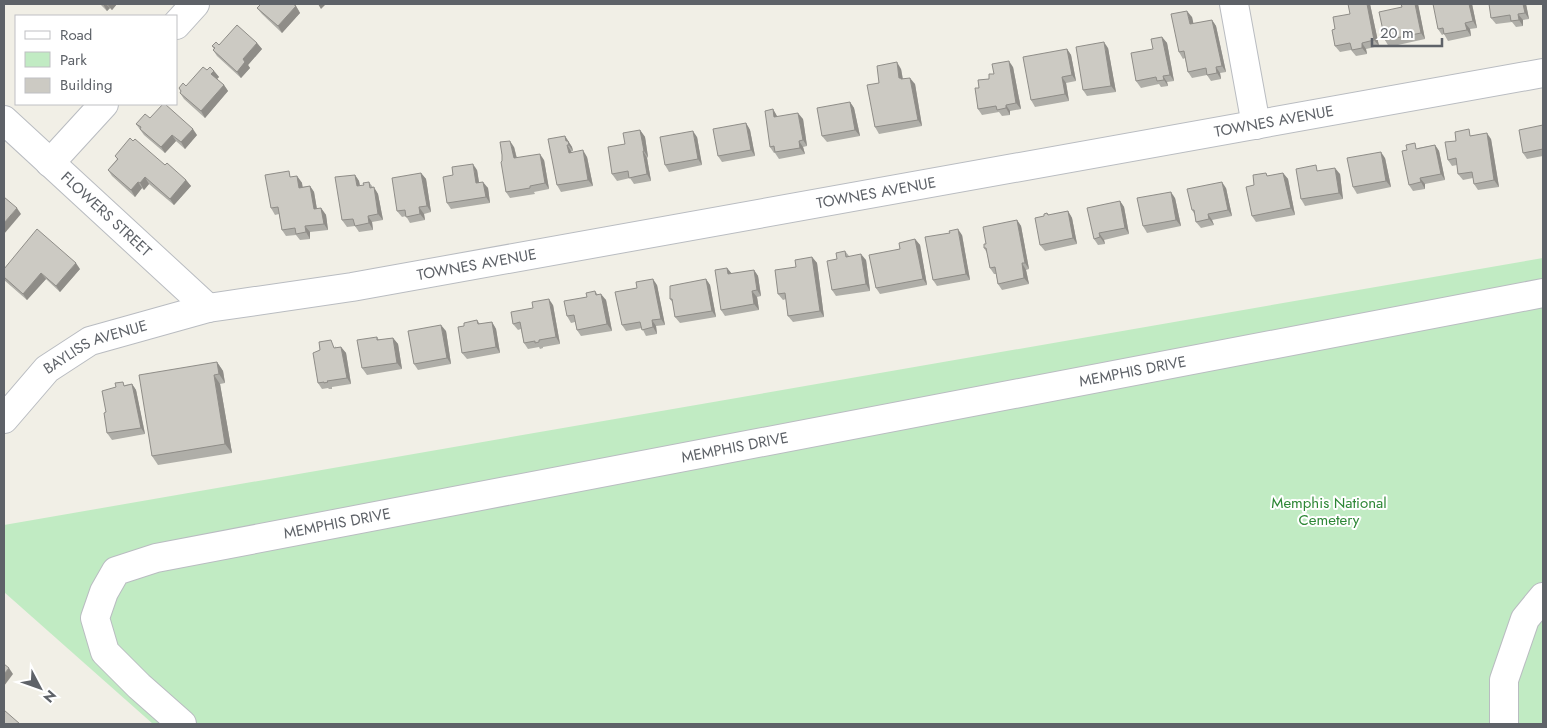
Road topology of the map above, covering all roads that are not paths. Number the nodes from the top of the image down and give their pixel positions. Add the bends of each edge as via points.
1 (195, 4) edge
2 (1234, 4) edge
3 (178, 23) edge
4 (1543, 73) edge
5 (103, 105) edge
6 (4, 120) edge
7 (1256, 125) junction
8 (50, 163) junction
9 (1543, 293) edge
10 (208, 308) junction
11 (4, 419) edge
12 (1543, 597) edge
13 (182, 724) edge
14 (1504, 724) edge

1 - 3 street
2 - 7 street
4 - 7 street, TOWNES AVENUE
5 - 8 street
6 - 8 street, FLOWERS STREET
7 - 10 street, TOWNES AVENUE via 352,287
8 - 10 street, FLOWERS STREET
9 - 13 street, MEMPHIS DRIVE via 156,558 116,571 95,618 105,652
10 - 11 street, BAYLISS AVENUE via 90,340 47,369
12 - 14 street via 1525,619 1504,680

